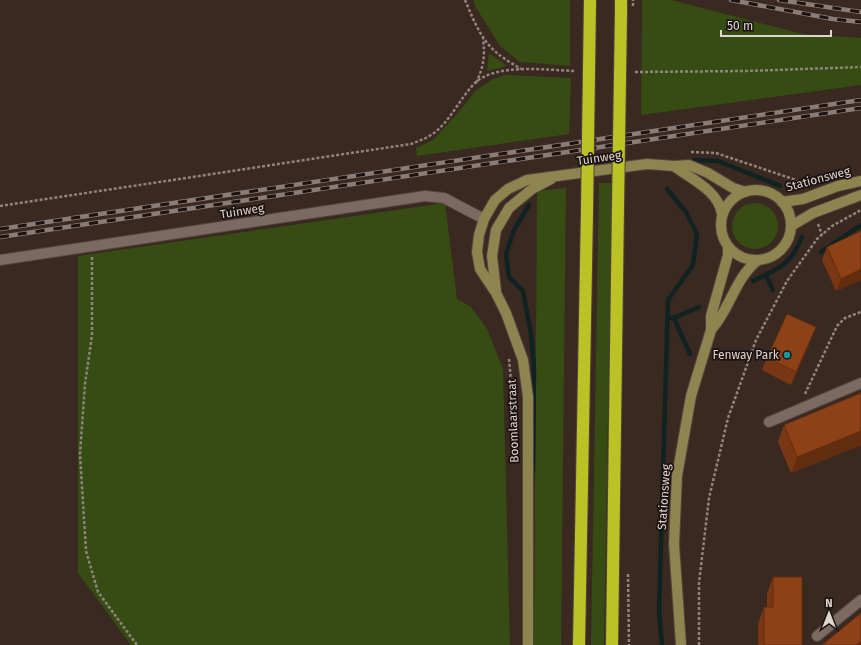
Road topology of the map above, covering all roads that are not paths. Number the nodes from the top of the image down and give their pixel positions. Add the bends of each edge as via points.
1 (590, 0) edge
2 (621, 0) edge
3 (674, 166) junction
4 (555, 177) junction
5 (527, 180) joint
6 (861, 181) edge
7 (745, 192) junction
8 (861, 195) edge
9 (782, 202) junction
10 (722, 214) junction
11 (484, 219) junction
12 (791, 226) junction
13 (728, 248) junction
14 (0, 260) edge
15 (758, 260) junction
16 (496, 293) junction
17 (711, 330) junction
18 (861, 383) edge
19 (769, 422) dead end
20 (861, 600) edge
21 (816, 636) dead end
22 (528, 645) edge
23 (579, 645) edge
24 (612, 645) edge
25 (681, 645) edge

1 - 23 highway, bridge
2 - 24 highway, bridge
3 - 4 street, Tuinweg via 647,164
3 - 7 street, Tuinweg via 688,165
3 - 10 street via 709,191 721,205
4 - 5 street, Tuinweg
4 - 16 street via 532,189 509,208 496,230 492,256
5 - 11 street, Boomlaarstraat via 508,189 495,200
6 - 9 street, Stationsweg via 838,186 803,199
7 - 9 street, Stationsweg via 764,191
7 - 10 street via 732,199
8 - 12 street via 813,213
9 - 12 street, Stationsweg
10 - 13 street via 721,229
11 - 14 street, Tuinweg via 444,198 425,196
11 - 16 street, Boomlaarstraat via 477,252 480,269
12 - 15 street, Stationsweg via 783,247 772,256
13 - 15 street via 739,256
13 - 17 street, Stationsweg via 711,316
15 - 17 street, Stationsweg via 749,267 740,280 720,319
16 - 22 street, Boomlaarstraat via 523,360 528,397
17 - 25 street, Stationsweg via 691,396 677,476 674,544
18 - 19 street
20 - 21 street

